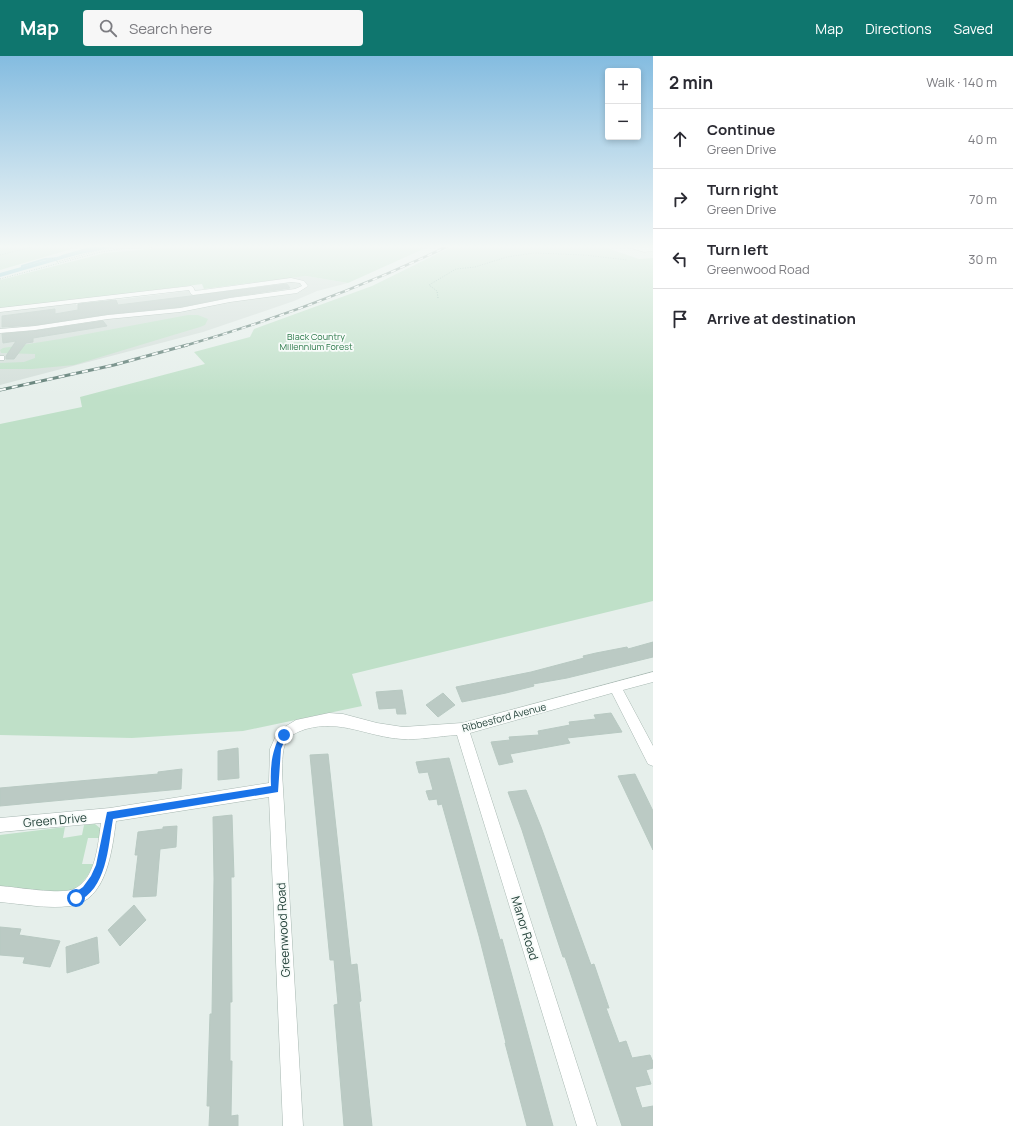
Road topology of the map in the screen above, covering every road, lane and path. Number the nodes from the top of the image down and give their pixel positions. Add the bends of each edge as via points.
1 (122, 296) edge
2 (260, 296) edge
3 (1, 310) edge
4 (0, 319) edge
5 (0, 331) edge
6 (653, 677) edge
7 (615, 687) junction
8 (462, 729) junction
9 (284, 735) joint
10 (653, 760) edge
11 (276, 789) junction
12 (110, 815) junction
13 (0, 825) edge
14 (0, 894) edge
15 (293, 1126) edge
16 (587, 1126) edge

1 - 3 street
2 - 5 street via 180,310
3 - 4 street
6 - 7 street, Ribbesford Avenue
7 - 8 street, Ribbesford Avenue
7 - 10 street
8 - 9 street, Ribbesford Avenue via 403,733 329,719 296,726
8 - 16 street, Manor Road
9 - 11 street, Greenwood Road via 277,749
11 - 12 street, Green Drive
11 - 15 street, Greenwood Road
12 - 13 street, Green Drive
12 - 14 street via 101,865 86,890 76,898

